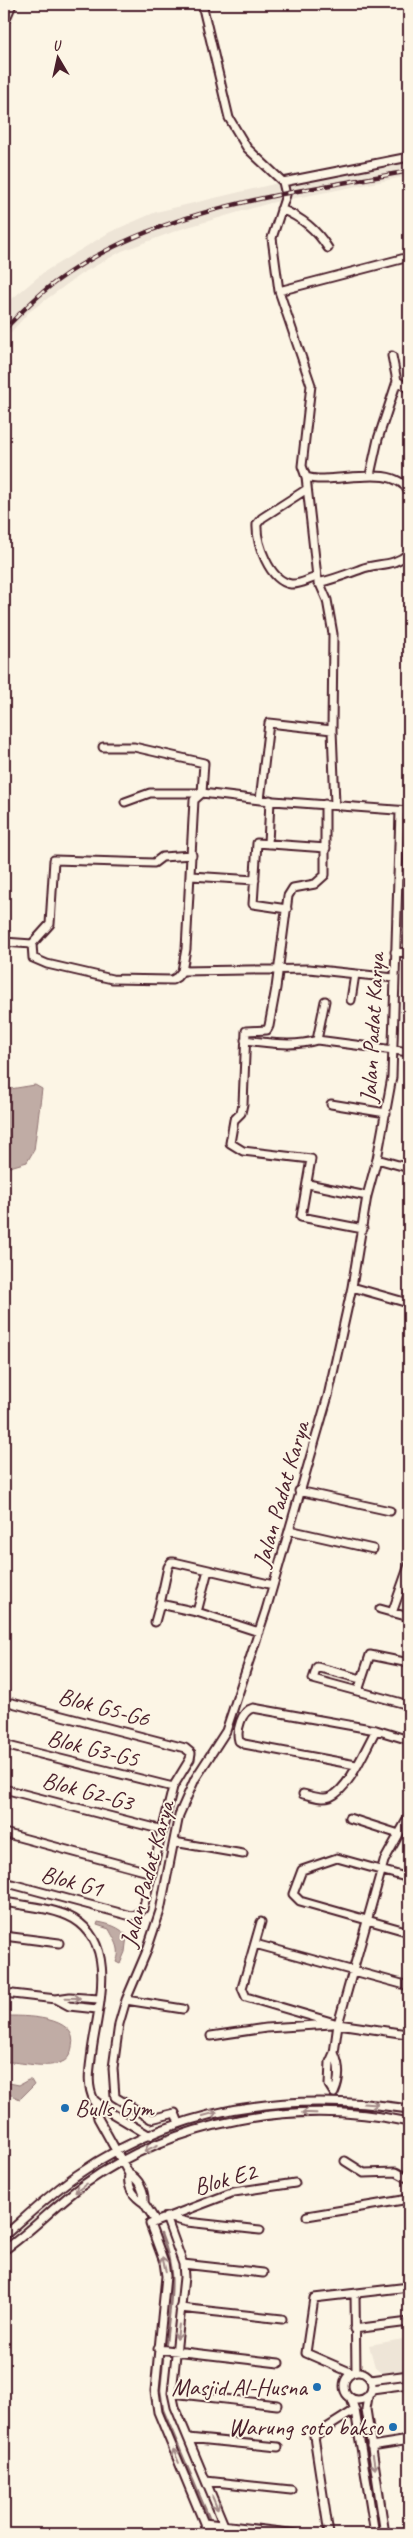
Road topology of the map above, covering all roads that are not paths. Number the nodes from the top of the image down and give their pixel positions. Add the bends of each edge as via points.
1 (10, 4) edge
2 (202, 4) edge
3 (4, 18) edge
4 (409, 157) edge
5 (283, 182) junction
6 (281, 209) junction
7 (328, 248) dead end
8 (409, 257) edge
9 (279, 291) junction
10 (392, 356) dead end
11 (397, 381) junction
12 (409, 389) edge
13 (370, 475) junction
14 (306, 476) junction
15 (408, 488) edge
16 (307, 489) junction
17 (409, 553) edge
18 (318, 580) junction
19 (332, 730) junction
20 (103, 748) dead end
21 (202, 794) junction
22 (260, 800) junction
23 (270, 800) junction
24 (125, 802) dead end
25 (325, 804) junction
26 (335, 804) junction
27 (400, 811) junction
28 (409, 811) edge
29 (268, 844) junction
30 (326, 848) junction
31 (192, 855) junction
32 (191, 876) junction
33 (398, 876) junction
34 (409, 876) edge
35 (255, 880) junction
36 (287, 908) junction
37 (4, 942) edge
38 (32, 944) junction
39 (395, 952) junction
40 (409, 953) edge
41 (278, 970) junction
42 (182, 971) junction
43 (355, 974) junction
44 (394, 978) junction
45 (351, 1000) dead end
46 (325, 1001) dead end
47 (245, 1040) junction
48 (317, 1040) junction
49 (394, 1050) junction
50 (409, 1052) edge
51 (332, 1104) dead end
52 (386, 1113) junction
53 (377, 1159) junction
54 (409, 1168) edge
55 (308, 1184) junction
56 (367, 1196) junction
57 (363, 1230) junction
58 (352, 1287) junction
59 (408, 1303) dead end
60 (300, 1491) junction
61 (390, 1511) dead end
62 (289, 1530) junction
63 (373, 1549) dead end
64 (409, 1565) edge
65 (208, 1570) junction
66 (408, 1573) edge
67 (273, 1585) junction
68 (160, 1604) junction
69 (380, 1609) dead end
70 (197, 1612) junction
71 (392, 1613) junction
72 (409, 1618) edge
73 (155, 1622) dead end
74 (259, 1632) junction
75 (409, 1663) edge
76 (361, 1679) junction
77 (358, 1691) junction
78 (12, 1703) dead end
79 (409, 1705) edge
80 (376, 1730) junction
81 (409, 1740) edge
82 (4, 1744) edge
83 (356, 1765) junction
84 (173, 1787) junction
85 (4, 1789) edge
86 (303, 1794) dead end
87 (409, 1816) edge
88 (349, 1818) dead end
89 (163, 1830) junction
90 (404, 1830) edge
91 (4, 1833) edge
92 (174, 1842) junction
93 (244, 1854) dead end
94 (381, 1870) junction
95 (152, 1873) junction
96 (409, 1878) edge
97 (4, 1882) edge
98 (4, 1902) edge
99 (367, 1920) junction
100 (261, 1922) dead end
101 (409, 1932) edge
102 (4, 1936) edge
103 (59, 1943) dead end
104 (255, 1944) junction
105 (353, 1971) junction
106 (409, 1986) edge
107 (4, 1993) edge
108 (56, 2000) junction
109 (98, 2000) junction
110 (126, 2000) junction
111 (97, 2009) junction
112 (183, 2009) dead end
113 (338, 2024) junction
114 (407, 2034) dead end
115 (211, 2036) dead end
116 (94, 2100) junction
117 (334, 2101) junction
118 (409, 2109) edge
119 (334, 2114) junction
120 (409, 2122) edge
121 (179, 2123) junction
122 (150, 2136) junction
123 (116, 2151) junction
124 (122, 2161) junction
125 (345, 2161) dead end
126 (409, 2179) edge
127 (296, 2182) dead end
128 (409, 2199) edge
129 (306, 2216) dead end
130 (166, 2217) junction
131 (152, 2222) junction
132 (260, 2230) dead end
133 (4, 2236) edge
134 (4, 2250) edge
135 (183, 2264) junction
136 (263, 2273) dead end
137 (409, 2287) edge
138 (354, 2294) junction
139 (180, 2308) junction
140 (282, 2319) dead end
141 (409, 2322) edge
142 (354, 2329) junction
143 (158, 2349) junction
144 (175, 2351) junction
145 (279, 2363) dead end
146 (354, 2372) junction
147 (409, 2375) edge
148 (371, 2380) junction
149 (409, 2384) edge
150 (372, 2389) junction
151 (172, 2392) junction
152 (368, 2397) junction
153 (351, 2399) junction
154 (277, 2405) dead end
155 (355, 2410) junction
156 (188, 2438) junction
157 (409, 2440) edge
158 (371, 2446) junction
159 (278, 2448) dead end
160 (206, 2481) junction
161 (291, 2490) dead end
162 (204, 2523) junction
163 (224, 2526) junction
164 (206, 2534) edge
165 (225, 2534) edge
166 (298, 2534) edge
167 (329, 2534) edge
168 (375, 2534) edge
169 (385, 2534) edge

1 - 3 main road
2 - 5 street via 230,118 247,148
4 - 5 street
5 - 6 street via 286,195
6 - 7 street via 309,224
6 - 9 street via 272,238
8 - 9 street
9 - 14 street via 310,377 312,393 302,466
10 - 11 street
11 - 12 street
11 - 13 street
13 - 14 street via 318,480
13 - 15 street via 393,480
14 - 16 street
16 - 18 street
16 - 18 street via 262,518 257,524 256,535 266,560 281,580 290,584
17 - 18 street via 397,562 361,569 348,576
18 - 19 street via 327,600 333,634
19 - 22 street via 269,723
19 - 26 street
20 - 21 street via 134,747 204,763
21 - 22 street
21 - 24 street via 150,793
21 - 31 street via 194,800
22 - 23 street
23 - 25 street
23 - 29 street
25 - 26 street
25 - 30 street
26 - 27 street
27 - 28 street
27 - 33 street, Jalan Padat Karya
29 - 30 street
29 - 35 street via 257,843
30 - 36 street via 325,875 314,884 293,888
31 - 32 street
31 - 38 street via 162,857 154,863 56,859 50,924
32 - 35 street
32 - 42 street
33 - 34 street
33 - 39 street, Jalan Padat Karya
35 - 36 street via 253,904
36 - 41 street
37 - 38 street
38 - 42 street via 32,958 36,960 112,979 172,980
39 - 40 street
39 - 44 street, Jalan Padat Karya
41 - 42 street
41 - 43 street via 309,968
41 - 47 street via 269,1026 267,1030 246,1031
43 - 44 street
43 - 45 street
44 - 49 street, Jalan Padat Karya
46 - 48 street
47 - 48 street via 278,1043
47 - 55 street via 241,1113 234,1120 230,1143 243,1151 311,1159
48 - 49 street
49 - 50 street
49 - 52 street, Jalan Padat Karya
51 - 52 street
52 - 53 street, Jalan Padat Karya
53 - 54 street
53 - 56 street, Jalan Padat Karya
55 - 56 street
55 - 57 street via 301,1217
56 - 57 street, Jalan Padat Karya
57 - 58 street, Jalan Padat Karya
58 - 59 street
58 - 60 street, Jalan Padat Karya via 326,1404
60 - 61 street
60 - 62 street, Jalan Padat Karya
62 - 63 street
62 - 67 street, Jalan Padat Karya
64 - 66 street
65 - 67 street
65 - 68 street via 171,1562
65 - 70 street
66 - 71 street
67 - 74 street, Jalan Padat Karya
68 - 70 street
68 - 73 street
69 - 71 street
70 - 74 street
71 - 72 street
74 - 92 street, Jalan Padat Karya via 226,1731 190,1789 179,1815
75 - 76 street via 370,1655
76 - 77 street
76 - 77 street via 316,1667 313,1679
77 - 79 street
78 - 84 street, Blok G5-G6 via 186,1748 191,1753 190,1758
80 - 81 street
80 - 83 street
80 - 83 street via 253,1708 245,1712 237,1734 244,1744
82 - 84 street, Blok G3-G5
83 - 86 street via 344,1786 331,1796 322,1798
84 - 89 street
85 - 89 street, Blok G2-G3
87 - 90 street
88 - 90 street
89 - 95 street
90 - 94 street
91 - 95 street
92 - 93 street
92 - 110 street, Jalan Padat Karya via 160,1911
94 - 96 street
94 - 99 street
94 - 99 street via 337,1858 299,1873 293,1894 295,1898
95 - 97 street, Blok G1 via 143,1909 131,1916
98 - 109 street via 74,1919 90,1934 100,1955 102,1975
99 - 101 street
99 - 105 street
100 - 104 street
102 - 103 street
104 - 105 street
104 - 113 street via 242,1988 246,1997
105 - 106 street
105 - 113 street
107 - 108 street
108 -> 109 street via 70,1996
108 - 111 street via 69,2006
109 - 111 street
110 - 112 street
110 - 121 street, Jalan Padat Karya via 113,2068 115,2097 152,2119 175,2113
111 - 116 street via 88,2079
113 - 114 street
113 - 115 street via 266,2028
113 - 117 street via 334,2053 339,2062 338,2085
116 - 122 street
116 - 123 street via 98,2118
117 -> 118 street
117 - 119 street
121 -> 117 street via 259,2104
119 - 120 street
119 -> 124 street via 262,2116 222,2123 184,2133
121 - 122 street
122 - 123 street
123 - 124 street
123 - 133 street via 76,2176
124 - 131 street via 145,2195 144,2203
124 -> 134 street via 83,2185
125 - 126 street via 364,2173 396,2172
127 - 130 street, Blok E2 via 234,2192
128 - 129 street
130 - 131 street, Blok E2
130 - 132 street
130 - 135 street
143 -> 131 street via 166,2276
135 - 136 street
135 - 139 street
137 - 138 street
138 - 142 street
138 - 146 street via 314,2298 305,2349 308,2355
139 - 140 street
139 -> 144 street
141 - 142 street
142 - 146 street
143 - 144 street
162 -> 143 street via 158,2412 155,2391
144 - 145 street
144 - 151 street
146 - 148 street via 365,2373
146 - 153 street via 345,2379 343,2388
147 - 148 street
148 - 150 street
149 - 150 street
150 - 152 street
151 - 154 street
151 - 156 street
152 - 153 street
152 - 158 street via 366,2409
153 - 155 street
155 - 167 street via 314,2436
155 - 168 street
156 - 159 street
156 - 160 street
157 - 158 street
158 -> 169 street
160 - 161 street
160 -> 163 street
162 - 163 street
162 - 164 street
163 - 165 street
163 - 166 street

